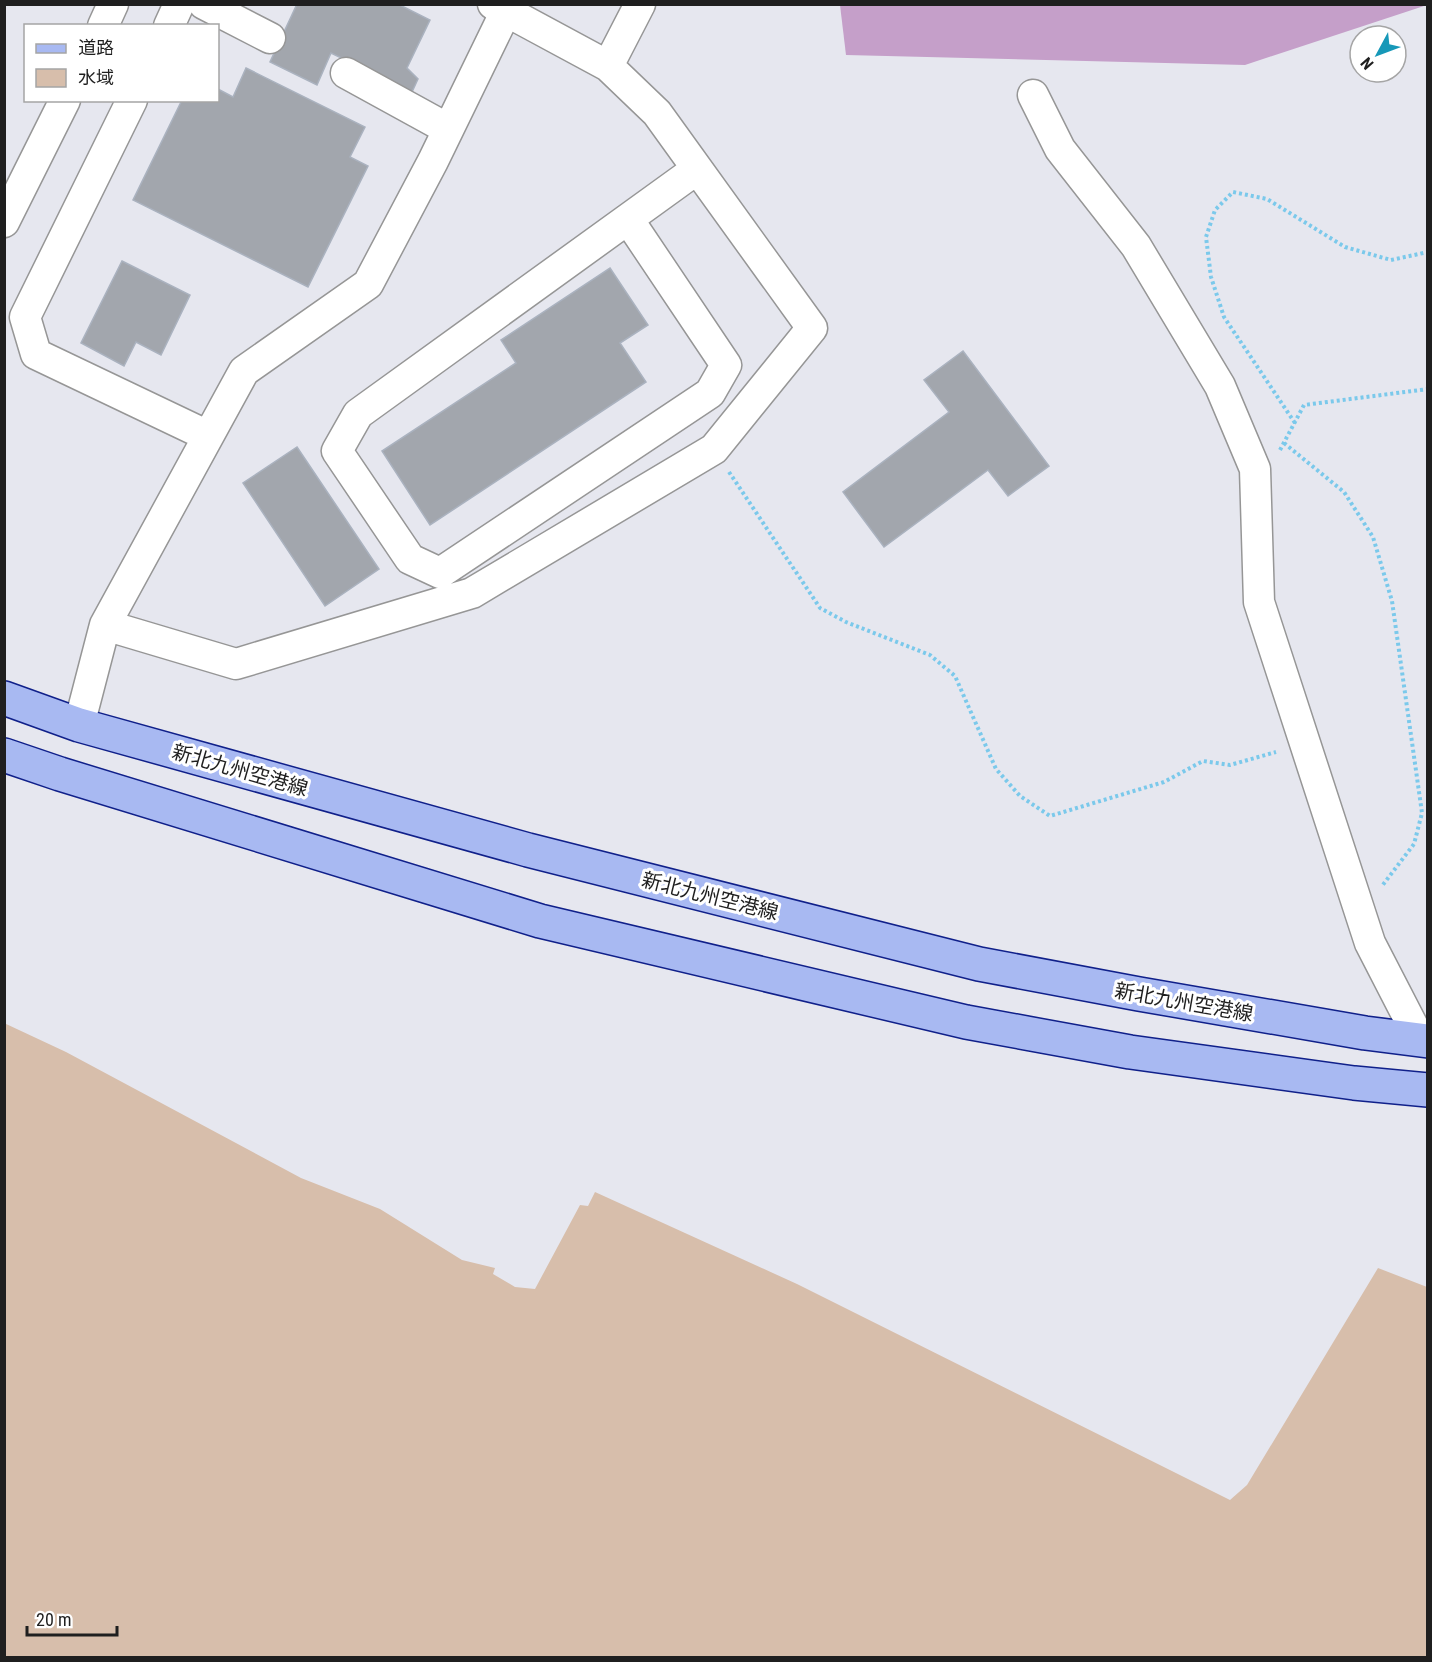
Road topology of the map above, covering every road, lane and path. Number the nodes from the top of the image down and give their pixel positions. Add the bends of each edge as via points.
1 (113, 4) edge
2 (179, 4) edge
3 (204, 4) edge
4 (640, 4) edge
5 (500, 8) edge
6 (104, 24) edge
7 (170, 24) edge
8 (270, 38) dead end
9 (608, 66) junction
10 (346, 73) dead end
11 (1033, 95) dead end
12 (64, 102) edge
13 (131, 102) edge
14 (448, 129) junction
15 (697, 169) junction
16 (628, 219) junction
17 (4, 222) edge
18 (1428, 252) edge
19 (1428, 389) edge
20 (1295, 423) junction
21 (208, 436) junction
22 (1284, 443) junction
23 (714, 449) junction
24 (1279, 452) dead end
25 (105, 625) junction
26 (4, 698) edge
27 (80, 725) junction
28 (1306, 744) junction
29 (4, 755) edge
30 (1368, 935) junction
31 (1424, 1040) edge
32 (1428, 1090) edge

1 - 6 street
2 - 7 street
3 - 8 street
4 - 9 street
5 - 9 street
5 - 14 street
9 - 15 street via 657,113
10 - 14 street
11 - 28 street via 1060,149 1136,246 1220,386 1242,438 1255,469 1259,602
12 - 17 street
13 - 21 street via 24,317 36,354
14 - 21 street via 368,284 244,371
15 - 16 street
15 - 23 street via 812,328
16 - 16 street via 358,414 337,451 410,559 440,573 710,393 726,365
18 - 20 path via 1391,260 1345,247 1267,199 1233,192 1215,210 1206,237 1211,277 1224,317
19 - 20 path via 1304,405
20 - 22 path
21 - 25 street
22 - 24 path
22 - 30 path via 1344,492 1372,537 1392,601 1422,813 1414,844 1383,884
23 - 25 street via 472,592 236,664
23 - 28 path via 820,608 930,655 955,676 996,769 1020,796 1050,816 1164,782 1203,761 1230,765
25 - 27 street
26 - 27 main road, 新北九州空港線
27 - 31 main road, 新北九州空港線 via 528,850 979,964 1365,1033
28 - 30 street
29 - 32 main road via 540,921 966,1022 1130,1052
30 - 31 street

